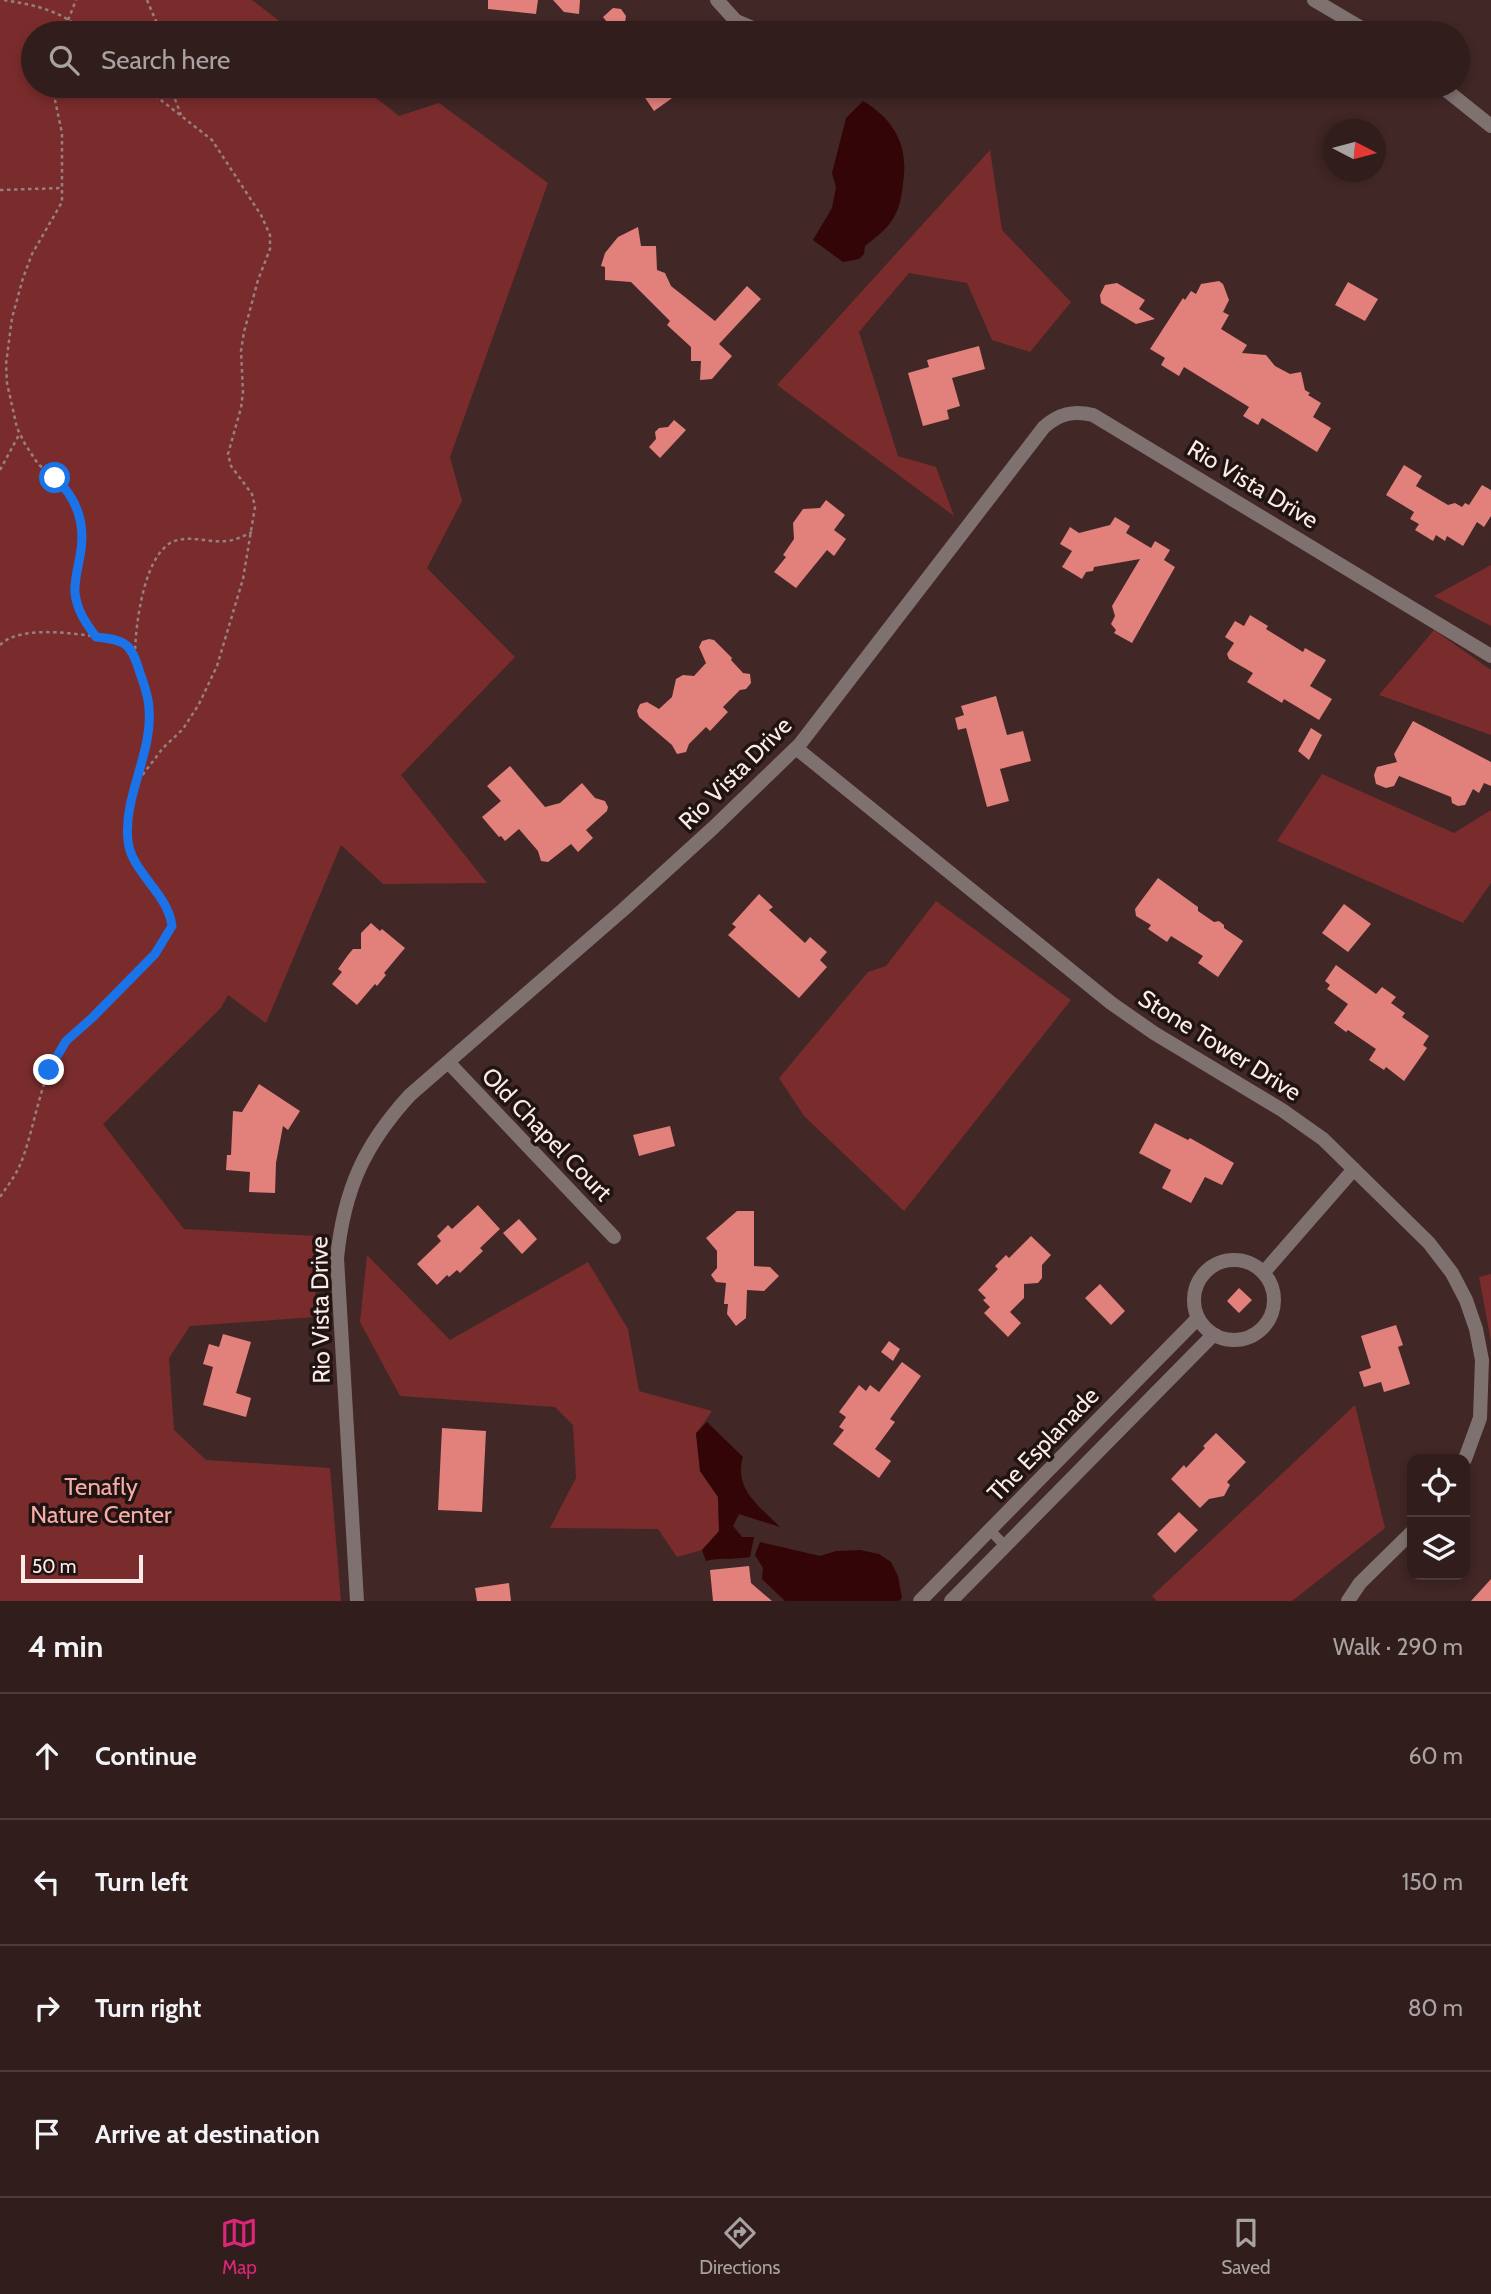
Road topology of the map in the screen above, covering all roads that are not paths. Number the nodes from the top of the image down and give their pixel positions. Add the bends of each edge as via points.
1 (716, 0) edge
2 (1314, 0) edge
3 (736, 21) edge
4 (1350, 21) edge
5 (1456, 98) edge
6 (1491, 126) edge
7 (1491, 656) edge
8 (796, 748) junction
9 (448, 1062) junction
10 (1353, 1168) junction
11 (614, 1237) dead end
12 (1264, 1272) junction
13 (1198, 1318) junction
14 (1213, 1335) junction
15 (1467, 1454) edge
16 (990, 1530) junction
17 (1407, 1537) edge
18 (1005, 1546) junction
19 (357, 1601) edge
20 (920, 1601) edge
21 (951, 1601) edge
22 (1348, 1601) edge

1 - 3 street
2 - 4 street
5 - 6 street
7 - 8 street, Rio Vista Drive via 1105,421 1082,412 1067,413 1044,427
8 - 9 street, Rio Vista Drive via 624,909
8 - 10 street, Stone Tower Drive via 1111,1003 1282,1110
9 - 11 street, Old Chapel Court
9 - 19 street, Rio Vista Drive via 410,1095 373,1140 347,1197 340,1229 337,1280
10 - 12 street
10 - 15 street, Stone Tower Drive via 1429,1243 1466,1300 1482,1360 1480,1418
12 - 13 street via 1242,1260 1229,1260 1206,1271 1195,1293
12 - 14 street via 1275,1295 1270,1321 1250,1338 1238,1341
13 - 14 street
13 - 16 street, The Esplanade
14 - 18 street, The Esplanade
16 - 18 lane
16 - 20 street, The Esplanade
17 - 22 street
18 - 21 street, The Esplanade

